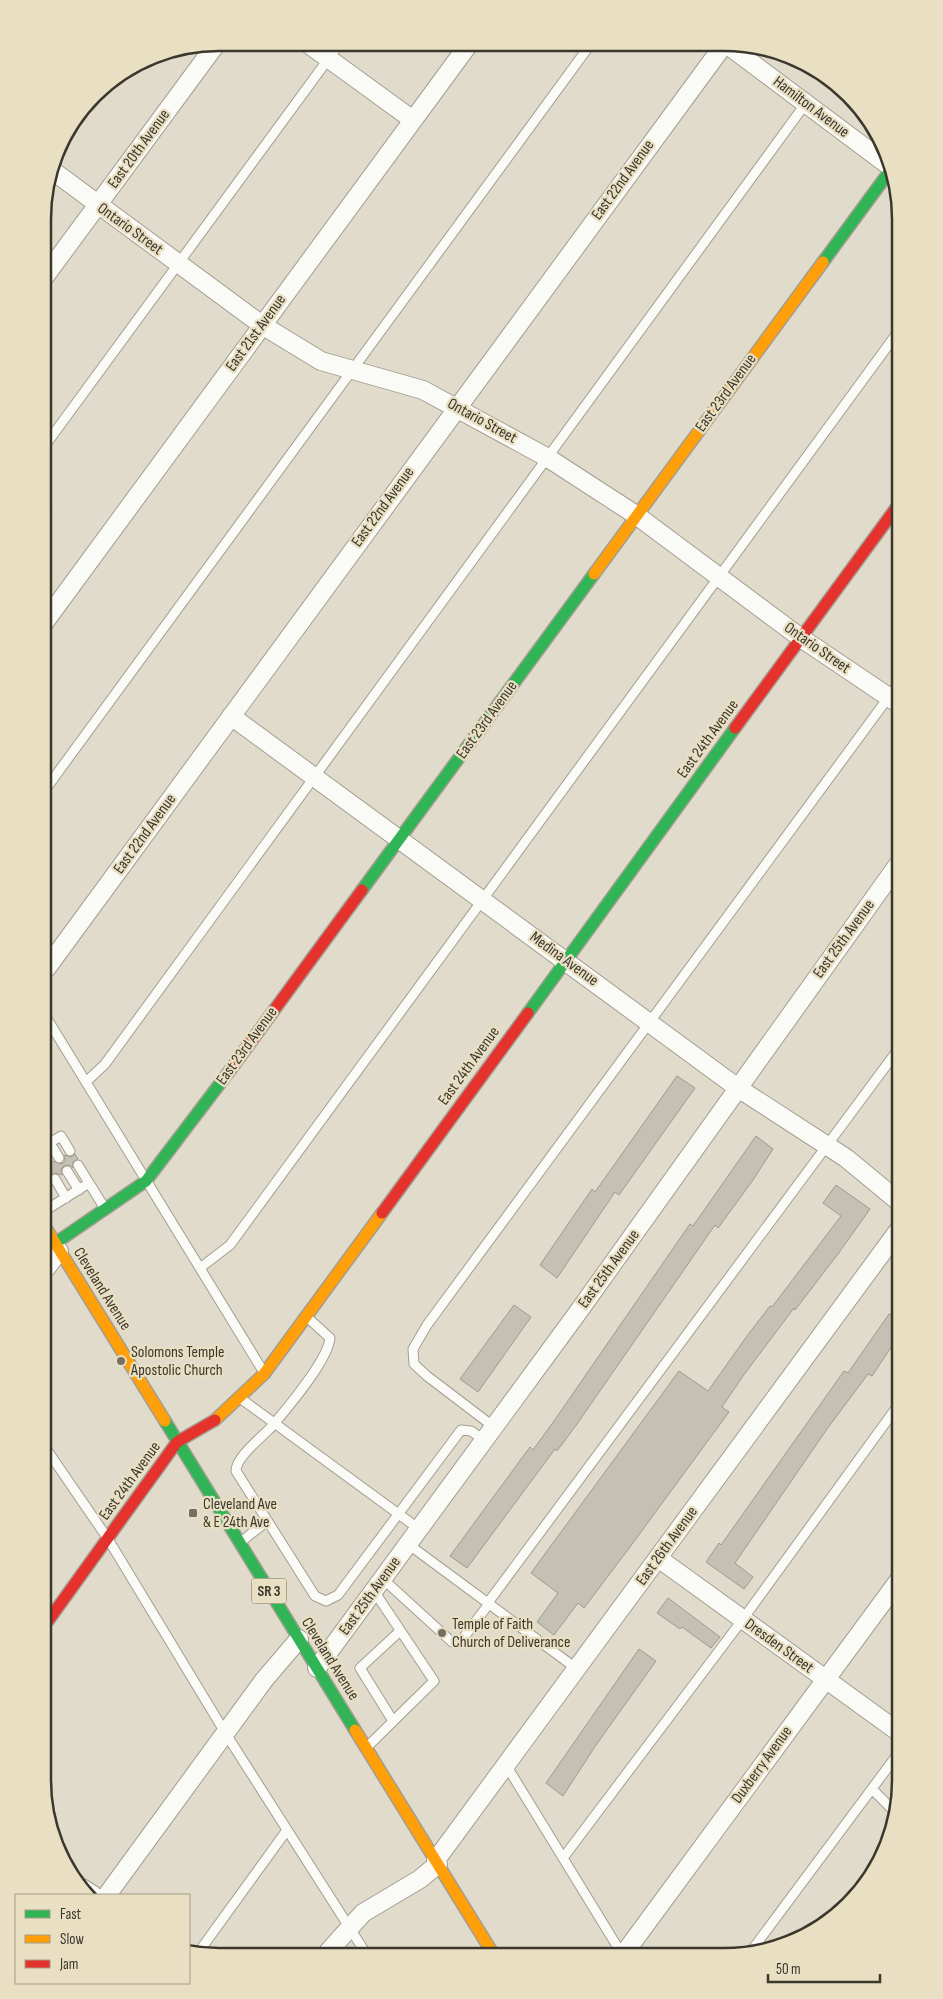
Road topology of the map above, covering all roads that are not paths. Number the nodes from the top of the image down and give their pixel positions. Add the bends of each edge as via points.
1 (318, 51) edge
2 (334, 51) edge
3 (464, 51) edge
4 (586, 51) edge
5 (719, 51) edge
6 (211, 52) edge
7 (738, 52) edge
8 (329, 59) junction
9 (806, 103) junction
10 (413, 120) junction
11 (880, 159) edge
12 (58, 174) edge
13 (886, 176) edge
14 (97, 205) junction
15 (178, 264) junction
16 (52, 267) edge
17 (262, 325) junction
18 (892, 340) edge
19 (354, 369) junction
20 (456, 406) junction
21 (52, 436) edge
22 (548, 458) junction
23 (892, 514) edge
24 (636, 516) junction
25 (718, 577) junction
26 (52, 611) edge
27 (801, 638) junction
28 (892, 694) edge
29 (892, 698) edge
30 (231, 716) junction
31 (314, 776) junction
32 (52, 781) edge
33 (398, 839) junction
34 (892, 874) edge
35 (482, 900) junction
36 (566, 960) junction
37 (52, 961) edge
38 (651, 1024) junction
39 (51, 1026) edge
40 (891, 1060) edge
41 (86, 1082) junction
42 (738, 1088) junction
43 (51, 1142) edge
44 (827, 1146) junction
45 (51, 1148) edge
46 (70, 1151) dead end
47 (59, 1158) dead end
48 (78, 1165) dead end
49 (68, 1171) dead end
50 (55, 1179) dead end
51 (146, 1180) junction
52 (89, 1183) junction
53 (79, 1190) junction
54 (891, 1196) edge
55 (66, 1198) junction
56 (51, 1207) edge
57 (106, 1210) junction
58 (51, 1238) edge
59 (891, 1240) edge
60 (57, 1247) junction
61 (51, 1258) edge
62 (200, 1268) junction
63 (306, 1316) junction
64 (264, 1374) junction
65 (239, 1397) junction
66 (891, 1415) edge
67 (274, 1424) junction
68 (489, 1433) junction
69 (177, 1442) junction
70 (51, 1457) edge
71 (398, 1514) junction
72 (268, 1521) junction
73 (419, 1529) junction
74 (108, 1539) junction
75 (240, 1543) junction
76 (408, 1544) junction
77 (658, 1558) junction
78 (379, 1585) junction
79 (891, 1591) edge
80 (488, 1604) junction
81 (51, 1617) edge
82 (743, 1619) junction
83 (400, 1631) junction
84 (299, 1639) junction
85 (317, 1668) junction
86 (577, 1669) junction
87 (826, 1679) junction
88 (393, 1721) junction
89 (891, 1726) edge
90 (226, 1734) junction
91 (366, 1748) junction
92 (891, 1763) edge
93 (506, 1765) junction
94 (872, 1789) junction
95 (890, 1807) edge
96 (287, 1830) junction
97 (563, 1858) junction
98 (437, 1862) junction
99 (108, 1894) edge
100 (349, 1927) junction
101 (756, 1944) edge
102 (203, 1946) edge
103 (331, 1948) edge
104 (362, 1948) edge
105 (490, 1948) edge
106 (618, 1948) edge
107 (628, 1948) edge

1 - 8 street
2 - 8 lane
3 - 10 street, East 21st Avenue
4 - 19 lane
5 - 20 street, East 22nd Avenue
6 - 14 street, East 20th Avenue
7 - 9 street, Hamilton Avenue
8 - 10 street
8 - 15 lane
9 - 11 street, Hamilton Avenue
9 - 22 lane
10 - 17 street, East 21st Avenue
12 - 14 street, Ontario Street
13 - 24 street, East 23rd Avenue
14 - 15 street, Ontario Street
14 - 16 street, East 20th Avenue
15 - 17 street, Ontario Street
15 - 21 lane
17 - 19 street, Ontario Street via 321,360
17 - 26 street, East 21st Avenue
18 - 25 lane
19 - 20 street, Ontario Street via 423,390
19 - 32 lane
20 - 22 street, Ontario Street
20 - 30 street, East 22nd Avenue
22 - 24 street, Ontario Street
22 - 31 lane
23 - 27 street, East 24th Avenue
24 - 25 street, Ontario Street
24 - 33 street, East 23rd Avenue
25 - 27 street, Ontario Street
25 - 35 lane
27 - 28 street, Ontario Street
27 - 36 street, East 24th Avenue
29 - 38 lane
30 - 31 street, Medina Avenue
30 - 37 street, East 22nd Avenue
31 - 33 street, Medina Avenue
31 - 41 lane via 105,1064
33 - 35 street, Medina Avenue
33 - 51 street, East 23rd Avenue via 170,1152
34 - 42 street, East 25th Avenue
35 - 36 street, Medina Avenue
35 - 62 lane via 230,1245
36 - 38 street, Medina Avenue
36 - 63 street, East 24th Avenue
38 - 42 street, Medina Avenue
38 - 68 lane via 427,1325 413,1349 414,1364
39 - 41 lane
40 - 44 lane
41 - 51 lane
42 - 44 street, Medina Avenue
42 - 68 street, East 25th Avenue
43 - 46 lane via 61,1136
44 - 54 street, Medina Avenue
44 - 80 lane
45 - 47 lane
48 - 52 lane
49 - 53 lane
50 - 55 lane
51 - 57 street, East 23rd Avenue
51 - 62 lane
52 - 53 lane
52 - 57 lane
53 - 55 lane
55 - 56 lane
57 - 60 street, East 23rd Avenue
58 - 60 street, Cleveland Avenue / SR 3
59 - 77 street, East 26th Avenue
60 - 61 street, East 23rd Avenue
60 - 69 street, Cleveland Avenue / SR 3
62 - 64 lane
63 - 64 street, East 24th Avenue
63 - 67 lane via 327,1332 330,1345
64 - 65 street, East 24th Avenue
65 - 67 lane
65 - 69 street, East 24th Avenue via 212,1423
66 - 82 lane
67 - 71 lane
67 - 72 lane via 236,1467
68 - 71 lane via 461,1430
68 - 73 street, East 25th Avenue
69 - 74 street, East 24th Avenue
69 - 75 street, Cleveland Avenue / SR 3
70 - 74 lane
71 - 72 lane via 338,1595 326,1601 315,1596
71 - 73 lane
72 - 75 lane
73 - 76 street, East 25th Avenue
74 - 81 street, East 24th Avenue
74 - 90 lane
75 - 84 street, Cleveland Avenue / SR 3
76 - 78 street, East 25th Avenue
76 - 80 lane
77 - 82 street, Dresden Street
77 - 86 street, East 26th Avenue
78 - 80 lane via 452,1642 461,1641
78 - 83 lane
78 - 85 street, East 25th Avenue
79 - 87 street, Duxberry Avenue
80 - 86 lane
82 - 87 street, Dresden Street
82 - 97 lane
83 - 88 lane via 360,1668
83 - 88 lane via 434,1681
84 - 85 street, Cleveland Avenue / SR 3
84 - 90 street via 264,1680
85 - 91 street, Cleveland Avenue / SR 3
86 - 93 street, East 26th Avenue
87 - 89 street, Dresden Street
87 - 107 street, Duxberry Avenue
88 - 91 lane
90 - 96 lane
90 - 99 street
91 - 98 street, Cleveland Avenue / SR 3
92 - 94 lane
93 - 97 lane
93 - 98 street, East 26th Avenue
94 - 95 lane
94 - 101 lane
96 - 100 lane
96 - 102 lane
97 - 106 lane
98 - 100 street, East 26th Avenue via 420,1879 362,1913
98 - 105 street, Cleveland Avenue / SR 3
100 - 103 street, East 26th Avenue
100 - 104 lane

